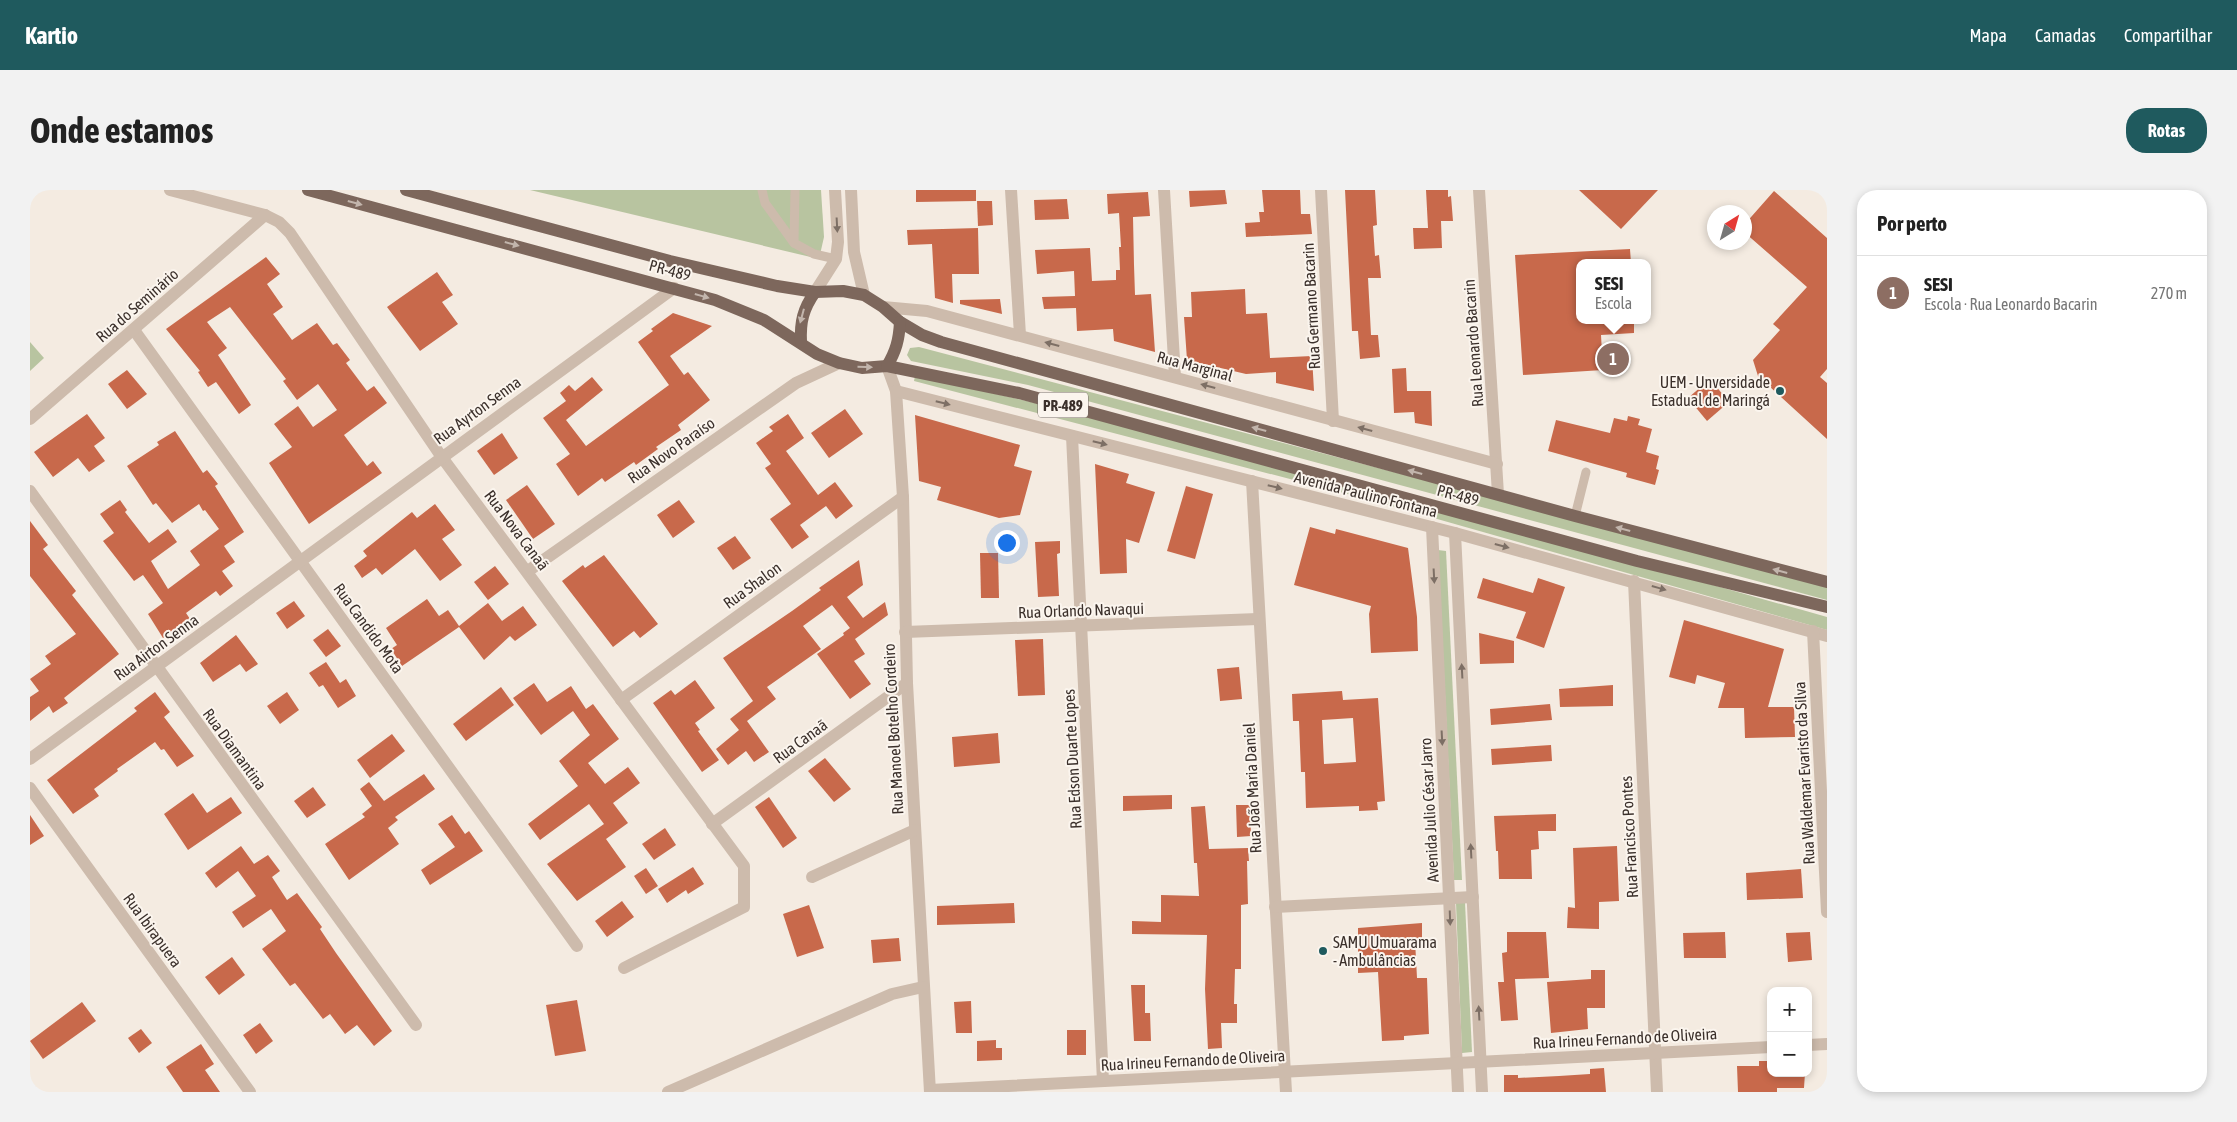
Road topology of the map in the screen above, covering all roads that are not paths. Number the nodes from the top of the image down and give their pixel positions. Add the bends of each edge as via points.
1 (170, 190) edge
2 (308, 190) edge
3 (406, 190) edge
4 (762, 190) edge
5 (795, 190) edge
6 (835, 190) edge
7 (851, 190) edge
8 (1011, 190) edge
9 (1164, 190) edge
10 (1321, 190) edge
11 (1479, 190) edge
12 (265, 214) junction
13 (794, 243) junction
14 (836, 259) junction
15 (674, 288) junction
16 (815, 292) junction
17 (864, 295) junction
18 (883, 307) junction
19 (900, 322) junction
20 (134, 330) junction
21 (1020, 335) junction
22 (801, 342) junction
23 (839, 363) junction
24 (887, 366) junction
25 (1175, 377) junction
26 (896, 391) junction
27 (30, 419) edge
28 (1334, 420) junction
29 (1072, 436) junction
30 (441, 456) junction
31 (1497, 464) junction
32 (1586, 472) dead end
33 (1252, 482) junction
34 (30, 491) edge
35 (1498, 494) junction
36 (902, 497) junction
37 (1575, 516) junction
38 (1432, 527) junction
39 (1455, 533) junction
40 (300, 561) junction
41 (528, 572) junction
42 (1634, 581) junction
43 (1827, 582) edge
44 (1827, 607) edge
45 (1258, 620) junction
46 (1082, 626) junction
47 (1813, 631) junction
48 (905, 632) junction
49 (1827, 636) edge
50 (156, 667) junction
51 (907, 683) junction
52 (621, 700) junction
53 (30, 759) edge
54 (30, 788) edge
55 (712, 824) junction
56 (915, 830) junction
57 (812, 877) dead end
58 (1473, 897) junction
59 (1450, 898) junction
60 (1275, 907) junction
61 (1827, 912) edge
62 (577, 946) dead end
63 (624, 968) dead end
64 (923, 987) junction
65 (416, 1025) dead end
66 (1827, 1044) edge
67 (1812, 1045) edge
68 (1767, 1047) edge
69 (1656, 1053) junction
70 (1481, 1062) junction
71 (1456, 1063) junction
72 (1285, 1072) junction
73 (1103, 1081) junction
74 (30, 1089) edge
75 (930, 1091) edge
76 (32, 1092) edge
77 (250, 1092) edge
78 (668, 1092) edge
79 (1286, 1092) edge
80 (1458, 1092) edge
81 (1482, 1092) edge
82 (1657, 1092) edge

1 - 12 street
2 -> 15 main road, PR-489 / PR-489
3 - 16 main road, PR-489 / PR-489 via 670,260
4 - 13 lane via 765,203
5 - 13 lane
6 -> 14 street
7 - 17 street via 854,252
8 - 21 street
9 - 25 street
10 - 28 street, Rua Germano Bacarin
11 - 31 street, Rua Leonardo Bacarin
12 - 20 street, Rua do Seminário
12 - 30 street, Rua Nova Canaã via 290,233
13 - 14 lane via 814,254
14 - 16 street
15 -> 22 main road, PR-489 / PR-489 via 743,310
15 - 30 street, Rua Ayrton Senna
16 - 17 main road, PR-489 / PR-489 via 843,291
16 -> 22 main road via 804,308 800,324
17 - 18 main road, PR-489 / PR-489
18 - 19 main road, PR-489 / PR-489
18 - 21 street, Rua Marginal via 927,311
19 - 24 main road via 899,340
35 -> 19 main road, PR-489 / PR-489 via 942,342
20 - 27 street, Rua do Seminário
20 - 40 street, Rua Candido Mota
25 -> 21 street, Rua Marginal
22 - 23 main road, PR-489 / PR-489 via 817,354
23 -> 24 main road, PR-489 / PR-489 via 862,368
23 - 41 street, Rua Novo Paraíso via 796,383
24 - 26 street, Rua Manoel Botelho Cordeiro
24 - 44 main road, PR-489 / PR-489 via 1019,393 1666,568
28 -> 25 street, Rua Marginal
26 -> 29 street, Avenida Paulino Fontana
26 - 36 street, Rua Manoel Botelho Cordeiro
31 -> 28 street, Rua Marginal
29 -> 33 street, Avenida Paulino Fontana
29 - 46 street, Rua Edson Duarte Lopes
30 - 40 street, Rua Ayrton Senna
30 - 41 street, Rua Nova Canaã
31 - 35 street, Rua Leonardo Bacarin
32 - 37 lane
33 -> 38 street, Avenida Paulino Fontana
33 - 45 street, Rua João Maria Daniel
34 - 50 street, Rua Diamantina
35 - 37 main road, PR-489 / PR-489
36 - 48 street, Rua Manoel Botelho Cordeiro
36 - 52 street, Rua Shalon
43 -> 37 main road, PR-489 / PR-489
38 - 39 street, Avenida Paulino Fontana
38 -> 59 street, Avenida Julio César Jarro
39 -> 42 street, Avenida Paulino Fontana
58 -> 39 street
40 - 50 street, Rua Airton Senna
40 - 62 street, Rua Candido Mota
41 - 52 street, Rua Nova Canaã
42 -> 47 street, Avenida Paulino Fontana
42 - 69 street, Rua Francisco Pontes
45 - 46 street, Rua Orlando Navaqui
45 - 60 street, Rua João Maria Daniel
46 - 48 street, Rua Orlando Navaqui
46 - 73 street, Rua Edson Duarte Lopes
47 - 49 street, Avenida Paulino Fontana
47 - 61 street, Rua Waldemar Evaristo da Silva
48 - 51 street, Rua Manoel Botelho Cordeiro
50 - 53 street, Rua Airton Senna
50 - 65 street, Rua Diamantina
51 - 55 street, Rua Canaã
51 - 56 street, Rua Manoel Botelho Cordeiro
52 - 55 street, Rua Nova Canaã
54 - 77 street, Rua Ibirapuera
55 - 63 street, Rua Nova Canaã via 744,866 744,907
56 - 57 street
56 - 64 street, Rua Manoel Botelho Cordeiro
58 - 59 street
70 -> 58 street
59 - 60 street
59 -> 71 street, Avenida Julio César Jarro
60 - 72 street, Rua João Maria Daniel
64 - 75 street, Rua Manoel Botelho Cordeiro
64 - 78 street via 892,994
66 - 67 street
68 - 69 street, Rua Irineu Fernando de Oliveira
69 - 70 street, Rua Irineu Fernando de Oliveira
69 - 82 street, Rua Francisco Pontes
70 - 71 street
70 - 81 street
71 - 72 street, Rua Irineu Fernando de Oliveira
71 - 80 street, Avenida Julio César Jarro
72 - 73 street, Rua Irineu Fernando de Oliveira
72 - 79 street, Rua João Maria Daniel
73 - 75 street, Rua Irineu Fernando de Oliveira
74 - 76 street

